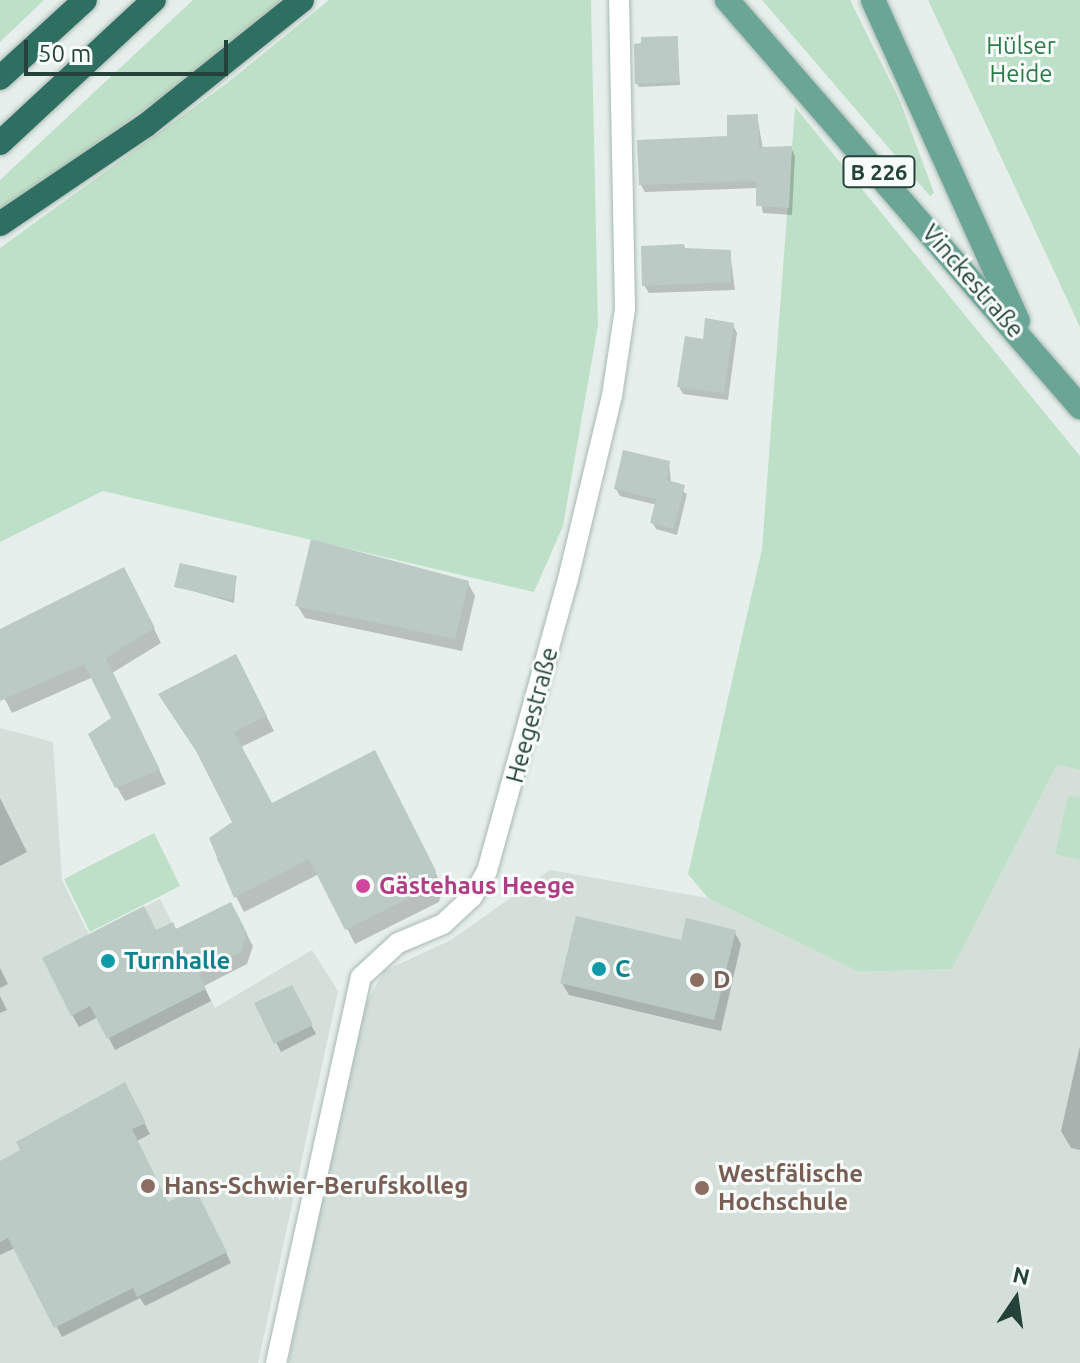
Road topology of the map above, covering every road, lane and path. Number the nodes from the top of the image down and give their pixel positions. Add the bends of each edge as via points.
1 (85, 0) edge
2 (154, 0) edge
3 (302, 0) edge
4 (619, 0) edge
5 (727, 0) edge
6 (873, 0) edge
7 (0, 78) edge
8 (0, 143) edge
9 (0, 224) edge
10 (1030, 345) junction
11 (1080, 407) edge
12 (276, 1363) edge

1 - 7 highway
2 - 8 highway
3 - 9 highway via 145,126
4 - 12 street, Heegestraße via 625,309 612,396 568,579 487,871 472,897 443,924 398,943 361,977
5 - 10 main road, Vinckestraße / B 226
6 - 10 main road, Vinckestraße / B 226
10 - 11 main road, Vinckestraße / B 226

